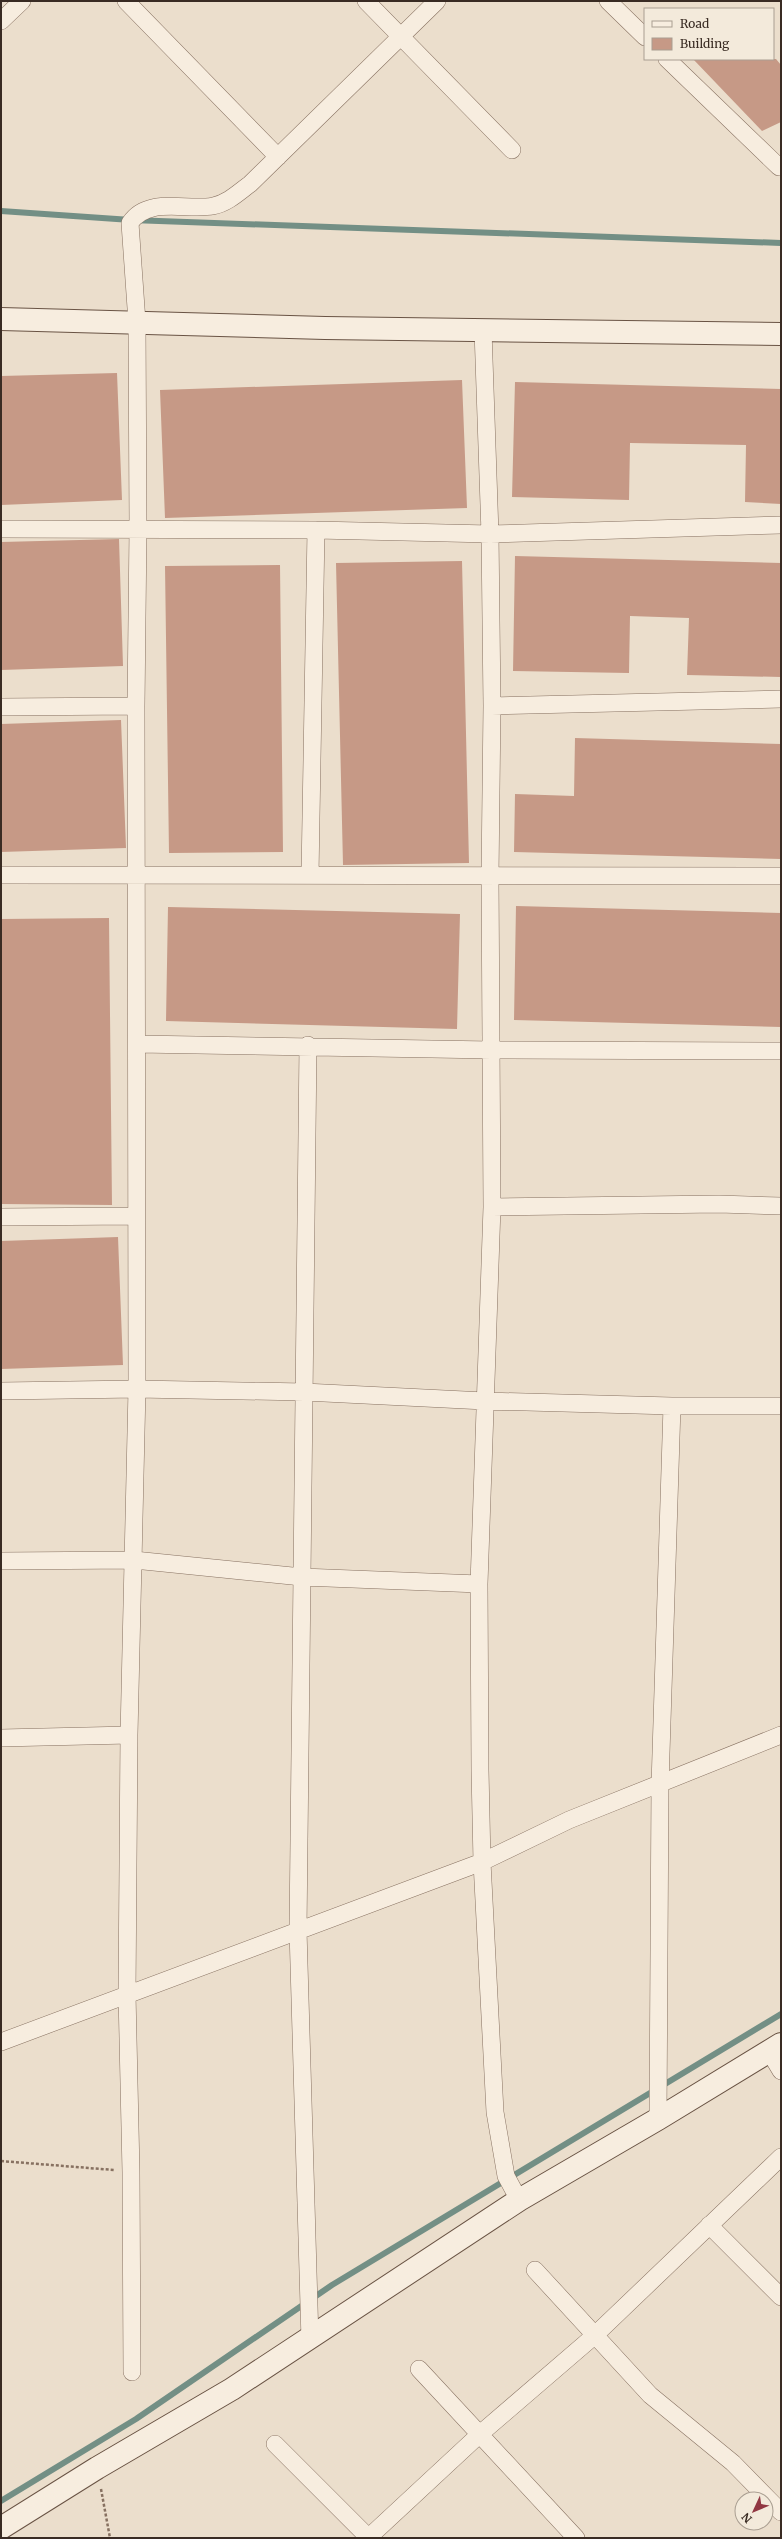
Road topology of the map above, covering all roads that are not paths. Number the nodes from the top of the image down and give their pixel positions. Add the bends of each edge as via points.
1 (22, 1) edge
2 (126, 1) edge
3 (366, 1) edge
4 (437, 1) edge
5 (608, 1) edge
6 (1, 21) edge
7 (400, 36) junction
8 (644, 36) edge
9 (668, 60) edge
10 (512, 150) dead end
11 (278, 157) junction
12 (780, 168) edge
13 (1, 319) edge
14 (137, 322) junction
15 (483, 330) junction
16 (781, 334) edge
17 (781, 525) edge
18 (1, 529) edge
19 (138, 529) junction
20 (316, 530) junction
21 (490, 534) junction
22 (781, 699) edge
23 (136, 706) junction
24 (492, 706) junction
25 (1, 707) edge
26 (1, 874) edge
27 (137, 875) junction
28 (310, 875) junction
29 (490, 876) junction
30 (781, 876) edge
31 (138, 1044) junction
32 (308, 1046) junction
33 (491, 1050) junction
34 (781, 1051) edge
35 (781, 1206) edge
36 (492, 1207) junction
37 (136, 1216) junction
38 (1, 1217) edge
39 (137, 1389) junction
40 (1, 1391) edge
41 (304, 1392) junction
42 (485, 1401) junction
43 (672, 1406) junction
44 (781, 1406) edge
45 (134, 1560) junction
46 (1, 1561) edge
47 (302, 1577) junction
48 (478, 1584) junction
49 (129, 1735) junction
50 (781, 1735) edge
51 (1, 1738) edge
52 (660, 1785) junction
53 (482, 1862) junction
54 (298, 1930) junction
55 (127, 1994) junction
56 (1, 2042) edge
57 (775, 2048) edge
58 (781, 2071) edge
59 (658, 2119) junction
60 (781, 2157) edge
61 (519, 2200) junction
62 (710, 2225) junction
63 (535, 2270) dead end
64 (781, 2297) edge
65 (594, 2336) junction
66 (310, 2340) junction
67 (419, 2369) dead end
68 (132, 2372) dead end
69 (480, 2434) junction
70 (275, 2444) dead end
71 (781, 2512) edge
72 (1, 2528) edge
73 (368, 2538) edge
74 (576, 2538) edge

1 - 6 street
2 - 11 street
3 - 7 street
4 - 7 street
5 - 8 street
7 - 10 street
7 - 11 street
9 - 12 street
11 - 14 street via 250,184 223,203 212,206 143,210 132,219 129,232
13 - 14 street
14 - 15 street
14 - 19 street
15 - 16 street
15 - 21 street
17 - 21 street
18 - 19 street
19 - 20 street
19 - 23 street
20 - 21 street
20 - 28 street
21 - 24 street
22 - 24 street
23 - 25 street
23 - 27 street
24 - 29 street
26 - 27 street
27 - 28 street
27 - 31 street
28 - 29 street
29 - 30 street
29 - 33 street
31 - 32 street
31 - 37 street
32 - 33 street
32 - 41 street
33 - 34 street
33 - 36 street
35 - 36 street via 719,1204
36 - 42 street
37 - 38 street
37 - 39 street
39 - 40 street
39 - 41 street
39 - 45 street
41 - 42 street
41 - 47 street
42 - 43 street
42 - 48 street
43 - 44 street
43 - 52 street
45 - 46 street
45 - 47 street
45 - 49 street
47 - 48 street
47 - 54 street
48 - 53 street
49 - 51 street
49 - 55 street
50 - 52 street
52 - 53 street via 569,1820
52 - 59 street
53 - 54 street
53 - 61 street via 495,2112 506,2176
54 - 55 street
54 - 66 street
55 - 56 street
55 - 68 street via 132,2172
57 - 58 street
57 - 59 street
59 - 61 street
60 - 62 street
61 - 66 street
62 - 64 street
62 - 65 street
63 - 65 street
65 - 69 street
65 - 71 street via 650,2395 733,2463
66 - 72 street
67 - 69 street
69 - 73 street
69 - 74 street
70 - 73 street

